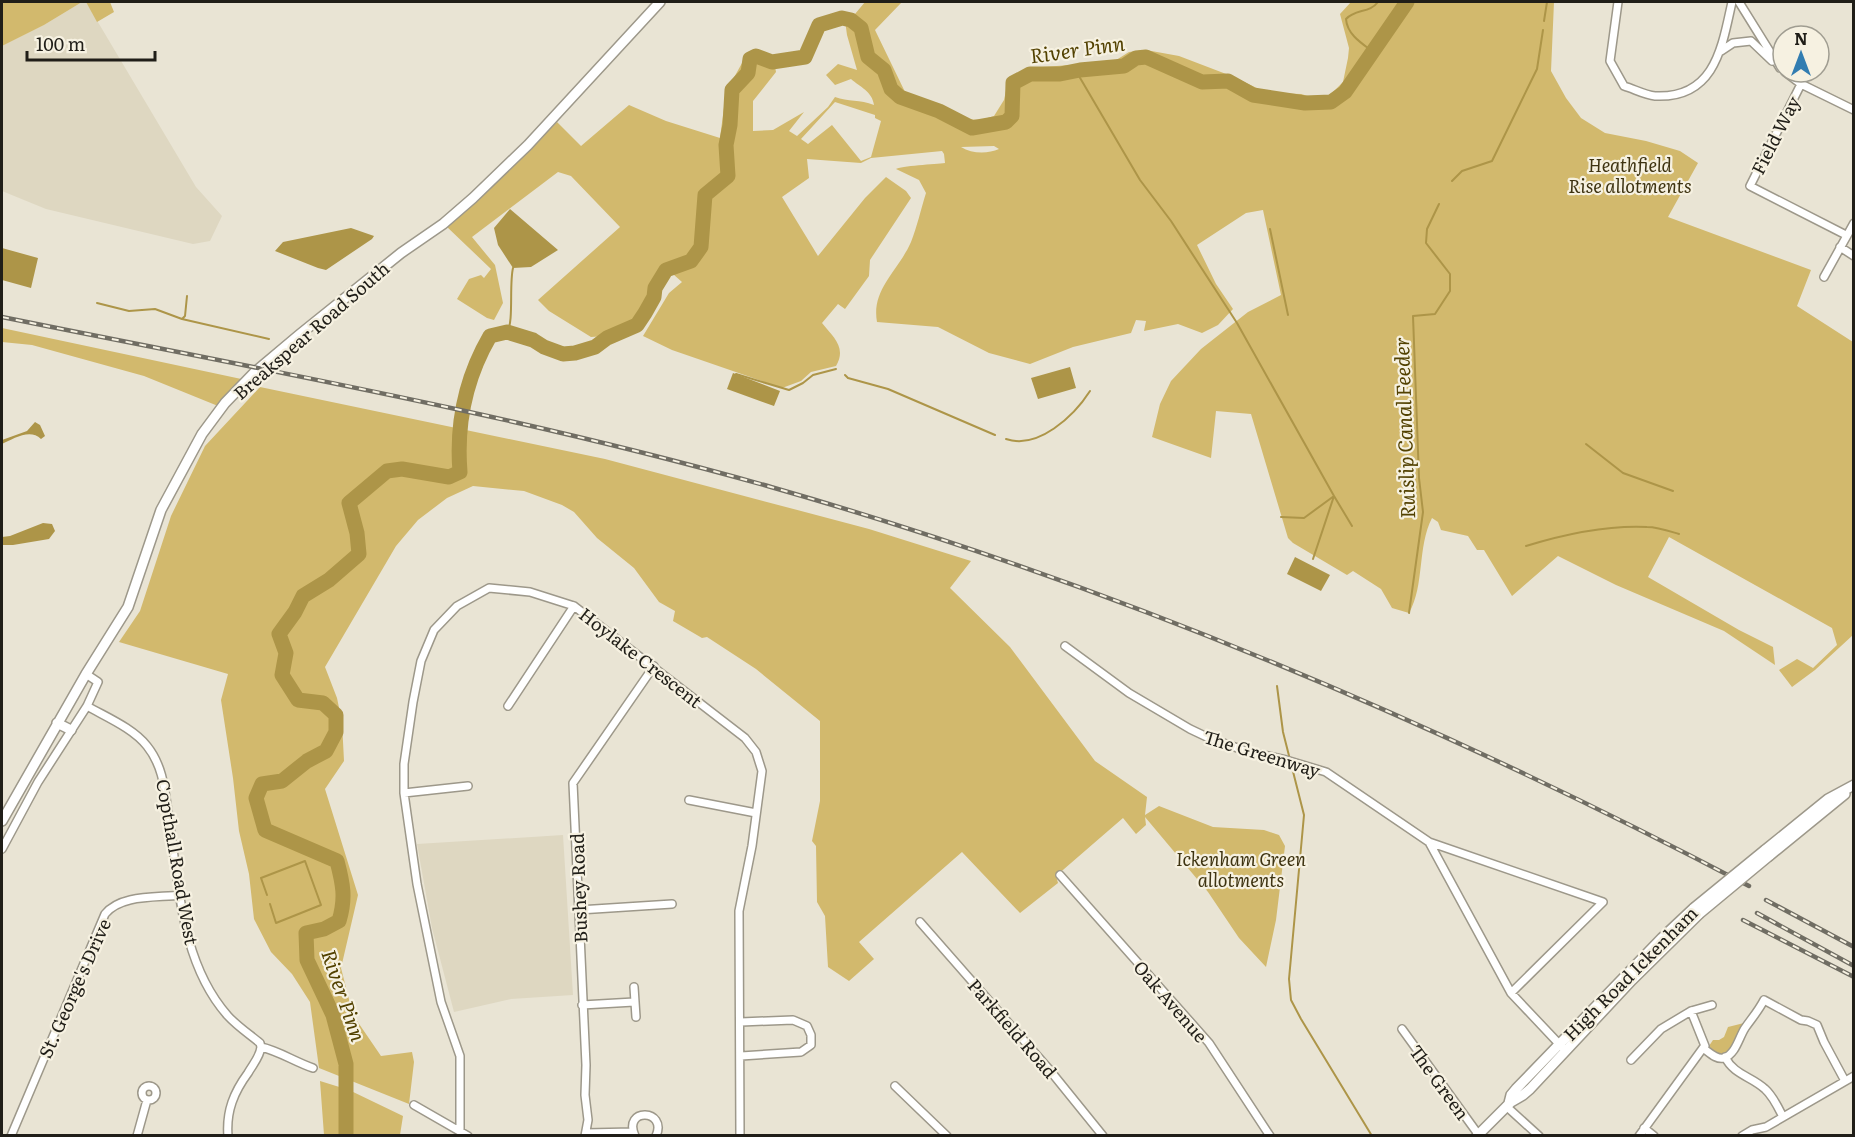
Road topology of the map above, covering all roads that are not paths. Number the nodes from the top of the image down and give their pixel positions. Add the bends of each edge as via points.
1 (660, 2) edge
2 (1618, 2) edge
3 (1732, 2) edge
4 (1739, 2) edge
5 (1721, 51) junction
6 (1771, 51) edge
7 (1771, 59) edge
8 (1801, 84) joint
9 (1853, 108) edge
10 (1854, 223) edge
11 (1846, 236) junction
12 (1840, 247) junction
13 (1854, 256) edge
14 (1824, 277) dead end
15 (574, 606) junction
16 (1065, 646) dead end
17 (654, 666) junction
18 (86, 674) junction
19 (87, 706) junction
20 (508, 706) dead end
21 (57, 723) junction
22 (71, 730) junction
23 (468, 786) dead end
24 (1854, 786) edge
25 (404, 793) junction
26 (689, 800) dead end
27 (756, 813) junction
28 (2, 821) edge
29 (1429, 842) junction
30 (2, 849) edge
31 (1060, 875) dead end
32 (181, 896) junction
33 (672, 904) dead end
34 (579, 910) junction
35 (920, 922) dead end
36 (634, 987) dead end
37 (1511, 993) junction
38 (634, 1002) junction
39 (582, 1005) junction
40 (1712, 1005) dead end
41 (1691, 1011) junction
42 (636, 1017) dead end
43 (741, 1022) junction
44 (1402, 1029) dead end
45 (261, 1047) junction
46 (1563, 1048) junction
47 (1703, 1048) junction
48 (741, 1056) junction
49 (1725, 1058) junction
50 (1631, 1060) dead end
51 (313, 1068) dead end
52 (1854, 1077) edge
53 (1845, 1081) junction
54 (896, 1086) dead end
55 (147, 1100) dead end
56 (414, 1105) dead end
57 (1506, 1106) junction
58 (1783, 1117) junction
59 (1644, 1128) junction
60 (460, 1133) edge
61 (585, 1134) edge
62 (634, 1134) edge
63 (1478, 1135) edge
64 (11, 1136) edge
65 (137, 1136) edge
66 (228, 1136) edge
67 (468, 1136) edge
68 (656, 1136) edge
69 (740, 1136) edge
70 (947, 1136) edge
71 (1103, 1136) edge
72 (1270, 1136) edge
73 (1539, 1136) edge
74 (1639, 1136) edge
75 (1654, 1136) edge
76 (1742, 1136) edge

1 - 18 street, Breakspear Road South via 528,145 473,198 299,335 225,403 202,434 171,490 128,607
2 - 5 street via 1610,61 1624,86 1654,96 1682,94 1704,80
3 - 5 street
4 - 6 street
5 - 7 street, Field Way via 1733,43 1751,41
8 - 9 street, Field Way
8 - 11 street, Field Way via 1750,186
10 - 11 street
11 - 12 street
12 - 13 street
12 - 14 street
15 - 17 street, Hoylake Crescent
15 - 20 street
15 - 25 street, Hoylake Crescent via 530,592 489,588 457,606 434,630 421,661 413,702
16 - 29 street, The Greenway via 1129,693 1190,729 1246,752 1295,762 1334,776
17 - 27 street, Hoylake Crescent via 746,738 756,752 762,771
17 - 34 street, Bushey Road via 573,783
18 - 19 street via 98,682
18 - 21 street, Breakspear Road South
19 - 22 street
19 - 32 street, Copthall Road West via 146,745 162,771
21 - 22 street
21 - 28 street, Breakspear Road South
22 - 30 street
23 - 25 street
24 - 46 street, High Road Ickenham, bridge via 1828,799 1662,938
25 - 60 street, Hoylake Crescent via 417,884 441,1002 460,1056
26 - 27 street
27 - 43 street, Hoylake Crescent via 740,911
29 - 37 street, The Greenway
29 - 37 street, The Greenway via 1603,902
31 - 72 street, Oak Avenue via 1209,1043
32 - 45 street, Copthall Road West via 189,943 201,974 228,1016
32 - 64 street, St. George's Drive via 122,902 105,914
33 - 34 street
34 - 39 street, Bushey Road
35 - 71 street, Parkfield Road
36 - 38 street
37 - 46 street, The Greenway
38 - 39 street
38 - 42 street
39 - 61 street, Bushey Road via 588,1119
40 - 41 street
41 - 47 street
41 - 50 street via 1661,1029
43 - 48 street, Hoylake Crescent
43 - 48 street via 793,1020 807,1026 811,1045 801,1052
44 - 63 street, The Green
45 - 51 street, Copthall Road West
45 - 66 street via 231,1102
46 - 57 street, High Road Ickenham via 1516,1089
47 - 49 street
47 - 59 street
48 - 69 street, Hoylake Crescent
49 - 53 street via 1764,1000 1817,1025
49 - 58 street via 1732,1069 1765,1089
52 - 53 street
53 - 58 street
54 - 70 street
55 - 65 street
56 - 60 street
57 - 63 street, High Road Ickenham
57 - 73 street
58 - 76 street
59 - 74 street
59 - 75 street
60 - 67 street
61 - 62 street
62 - 68 street via 633,1121 645,1114 657,1123

